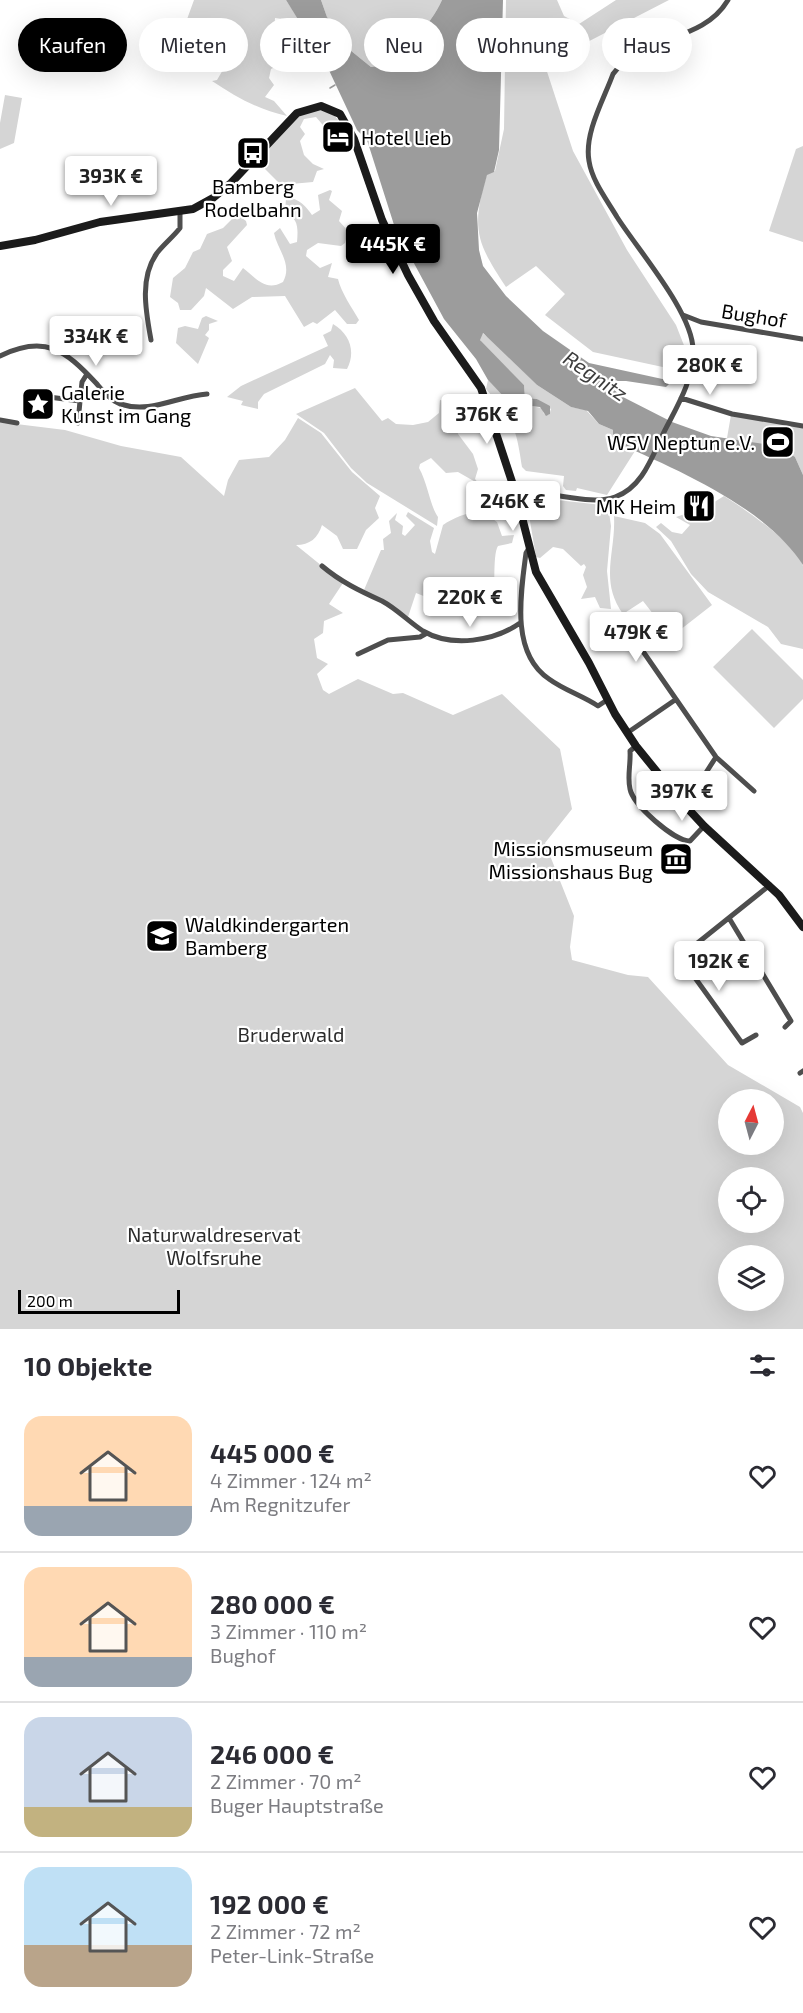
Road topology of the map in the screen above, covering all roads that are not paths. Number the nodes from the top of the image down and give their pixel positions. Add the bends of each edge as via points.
1 (728, 0) edge
2 (180, 213) junction
3 (0, 246) edge
4 (683, 315) junction
5 (701, 322) junction
6 (691, 335) junction
7 (802, 339) edge
8 (151, 340) dead end
9 (0, 356) edge
10 (87, 374) junction
11 (207, 394) dead end
12 (33, 395) dead end
13 (681, 398) junction
14 (80, 401) junction
15 (0, 420) edge
16 (17, 423) dead end
17 (78, 423) dead end
18 (803, 426) edge
19 (516, 494) junction
20 (529, 548) junction
21 (322, 566) dead end
22 (622, 621) dead end
23 (520, 623) junction
24 (427, 633) junction
25 (358, 654) dead end
26 (608, 700) junction
27 (675, 700) junction
28 (627, 733) junction
29 (636, 746) junction
30 (716, 757) junction
31 (754, 791) dead end
32 (680, 801) junction
33 (704, 826) junction
34 (770, 885) junction
35 (729, 918) junction
36 (803, 927) edge
37 (785, 1027) dead end
38 (756, 1035) dead end

1 - 4 street via 713,20 702,27 630,55 620,64 589,145 594,177
2 - 3 street via 100,222
2 - 8 street via 180,228 159,251 148,271 145,303
2 - 19 street via 196,208 220,192 297,113 314,106 335,110 354,139 382,220 419,297 481,388
4 - 5 street, Bughof
4 - 6 street
5 - 6 street, Bughof
5 - 7 street, Bughof
6 - 13 street via 693,358
9 - 10 street via 26,346 43,346 66,354
10 - 11 street via 111,399 126,405 150,407
10 - 14 street
12 - 14 street
13 - 18 street via 732,414
13 - 19 street via 642,476 632,487 607,499
14 - 17 street
15 - 16 street
19 - 20 street
20 - 23 street
20 - 26 street via 540,581
21 - 24 street
22 - 27 street
23 - 24 street via 486,640 451,639
23 - 26 street via 530,657 550,680 598,706
24 - 25 street via 388,640
26 - 28 street
27 - 28 street
27 - 30 street
28 - 29 street
29 - 32 street
29 - 33 street via 630,751 633,797 673,837 690,842
30 - 31 street
30 - 32 street via 700,782
32 - 33 street
33 - 34 street
34 - 35 street
34 - 36 street
35 - 37 street via 791,1021
35 - 38 street via 680,957 742,1043

